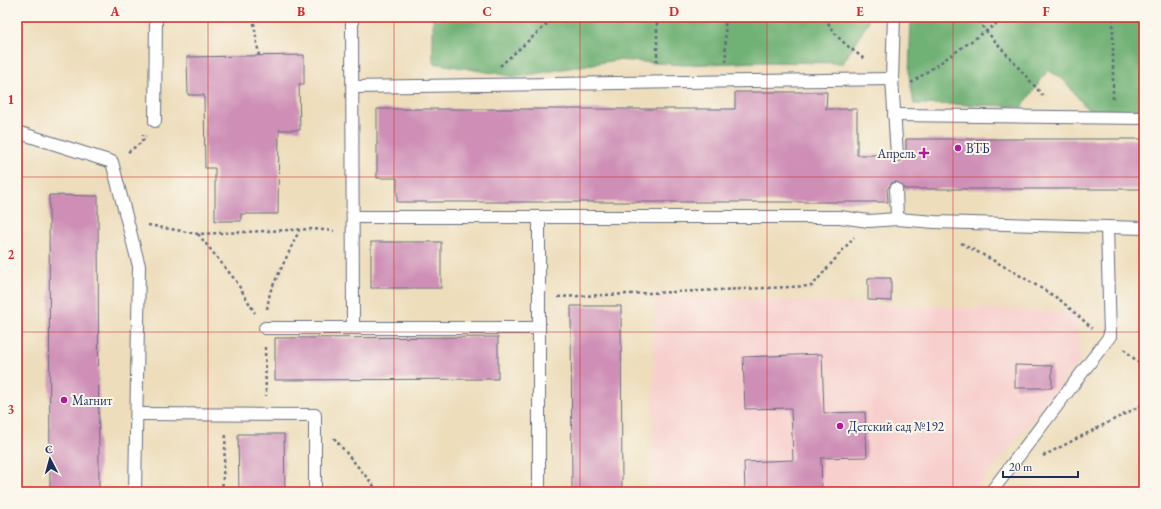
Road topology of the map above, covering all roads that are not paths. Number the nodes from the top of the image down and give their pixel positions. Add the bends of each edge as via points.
1 (156, 17) edge
2 (352, 17) edge
3 (894, 17) edge
4 (892, 79) junction
5 (352, 87) junction
6 (894, 114) junction
7 (1144, 118) edge
8 (155, 121) road end
9 (17, 132) edge
10 (897, 155) dead end
11 (896, 189) dead end
12 (353, 218) junction
13 (539, 218) junction
14 (897, 219) junction
15 (1107, 227) junction
16 (1144, 228) edge
17 (353, 327) junction
18 (265, 328) road end
19 (538, 328) junction
20 (137, 414) junction
21 (135, 492) edge
22 (316, 492) edge
23 (539, 492) edge
24 (991, 492) edge

1 - 8 lane
2 - 5 lane
3 - 4 lane
4 - 5 lane
4 - 6 lane
5 - 12 lane
6 - 7 lane
6 - 10 lane
9 - 20 lane via 112,162 139,266
11 - 14 lane
12 - 13 lane
12 - 17 lane
13 - 14 lane via 840,217 869,221
13 - 19 lane
14 - 15 lane
15 - 16 lane
15 - 24 lane via 1110,336
17 - 18 lane
17 - 19 lane
19 - 23 lane
20 - 21 lane
20 - 22 lane via 315,415

